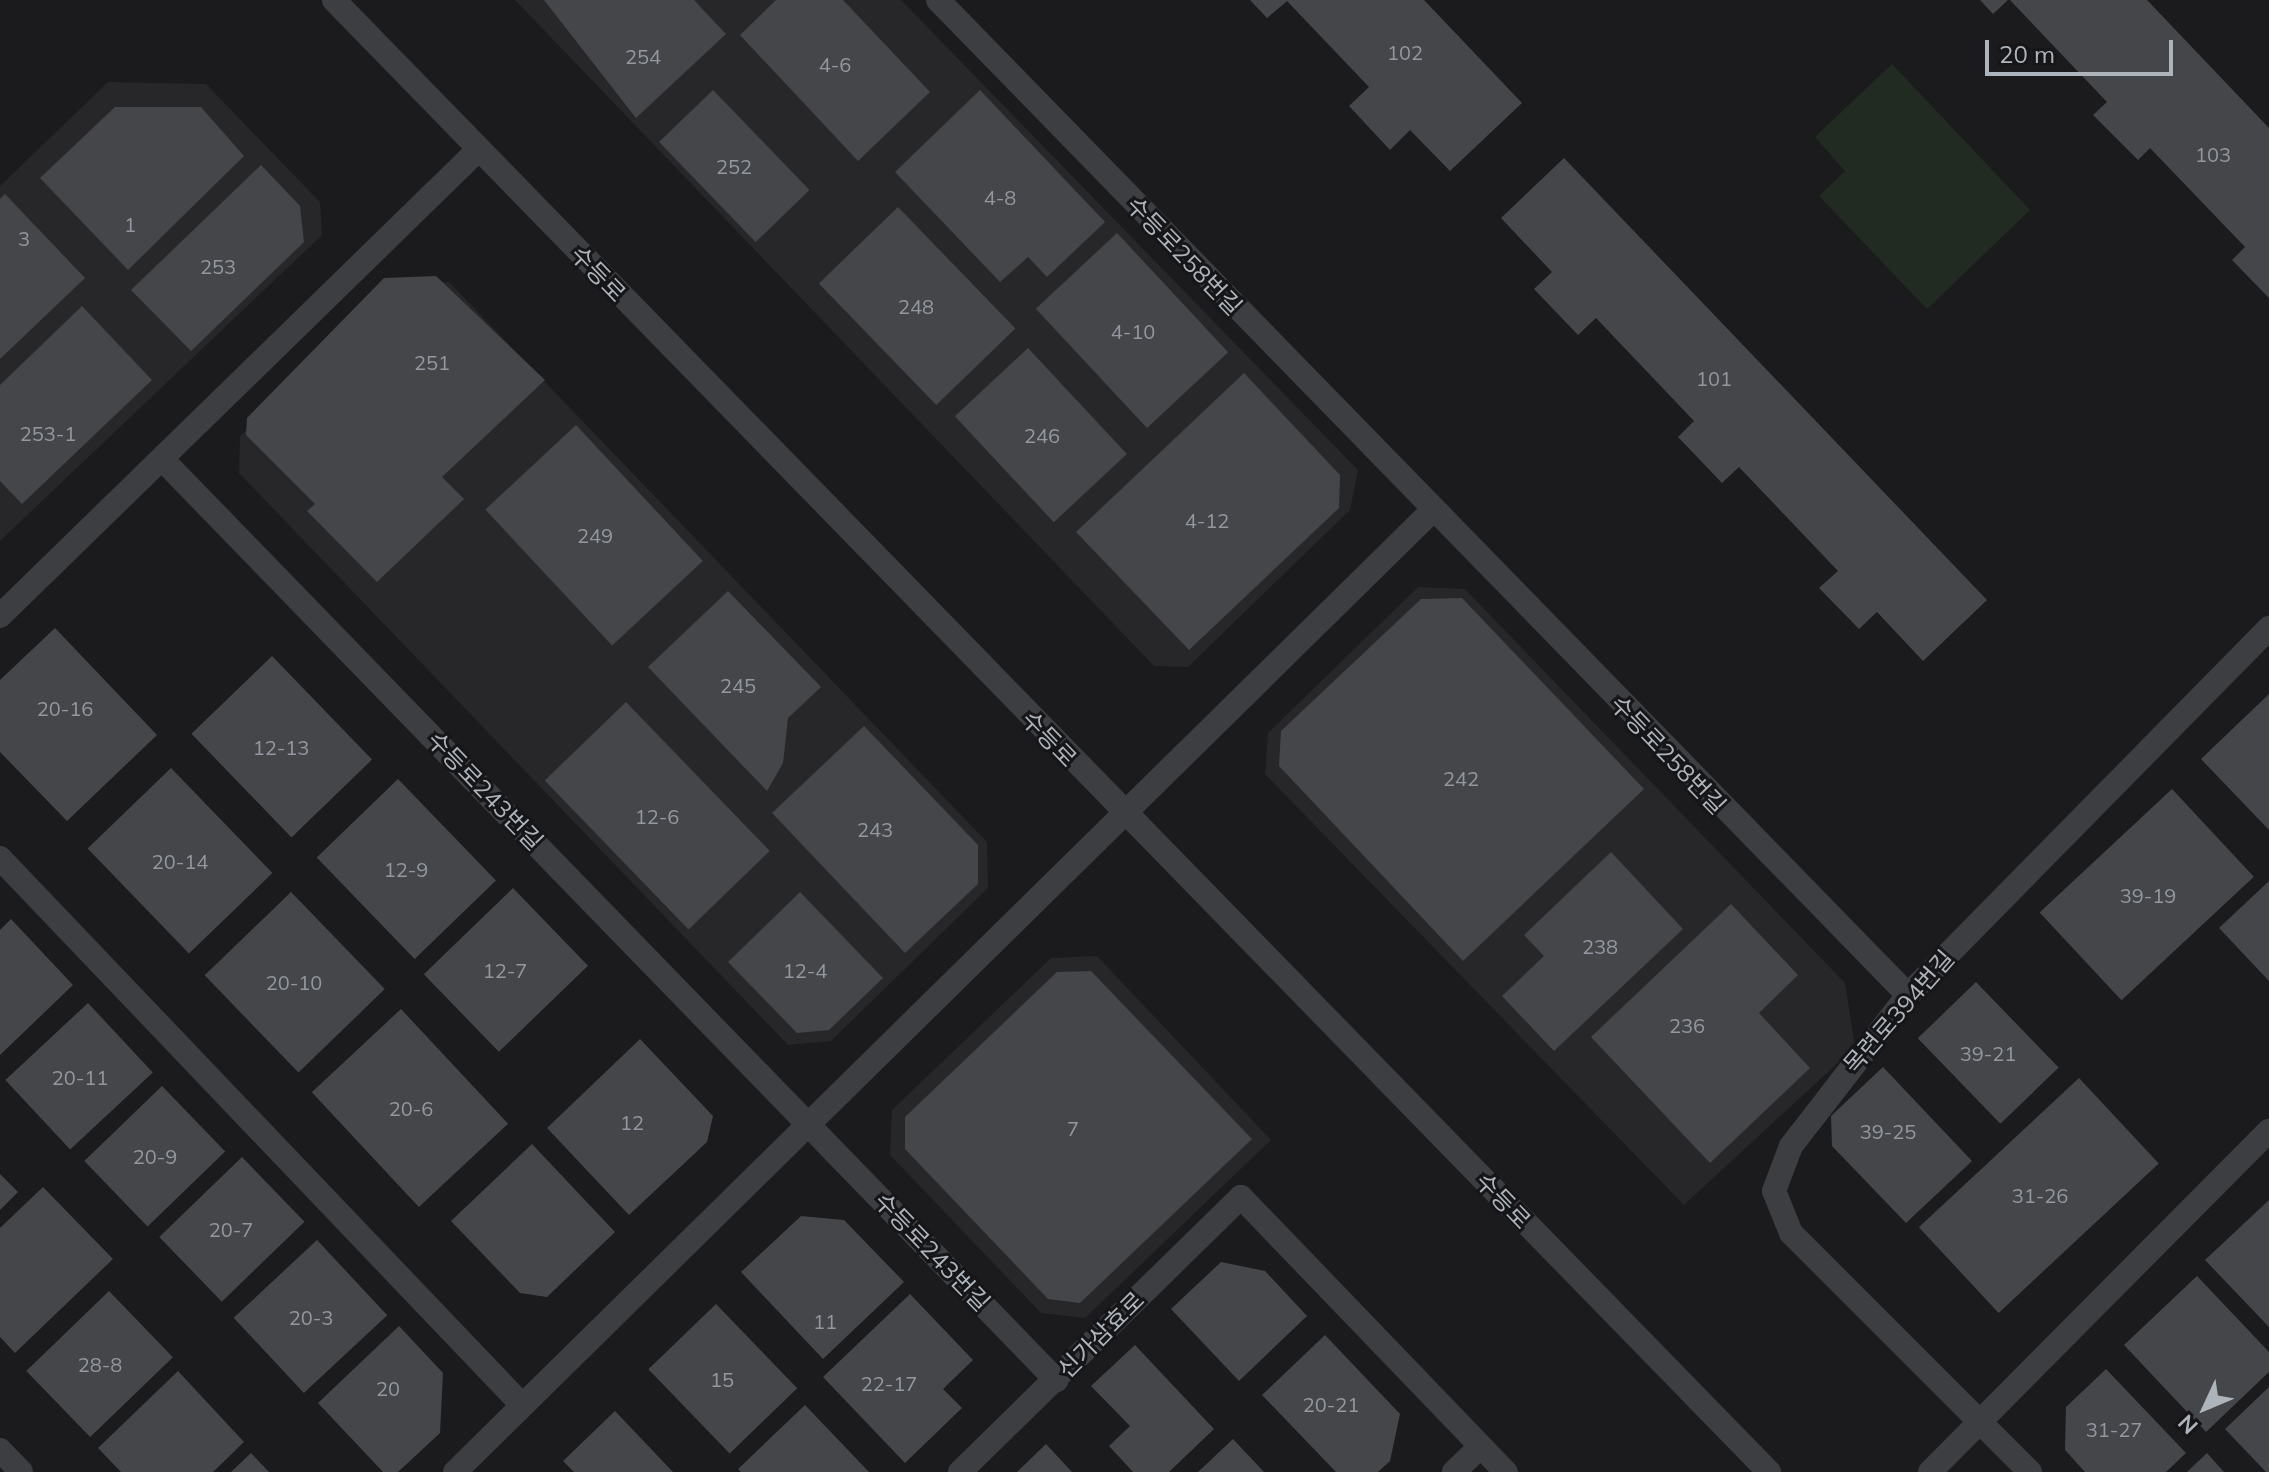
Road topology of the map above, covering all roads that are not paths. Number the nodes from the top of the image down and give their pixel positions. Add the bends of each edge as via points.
1 (334, 0) edge
2 (938, 0) edge
3 (478, 150) junction
4 (162, 459) junction
5 (1431, 512) junction
6 (0, 616) edge
7 (2269, 628) edge
8 (1127, 819) junction
9 (0, 858) edge
10 (1908, 995) junction
11 (807, 1123) junction
12 (2269, 1131) edge
13 (1056, 1380) junction
14 (522, 1405) junction
15 (1981, 1422) junction
16 (1481, 1446) junction
17 (0, 1450) edge
18 (21, 1472) edge
19 (455, 1472) edge
20 (960, 1472) edge
21 (1454, 1472) edge
22 (1506, 1472) edge
23 (1769, 1472) edge
24 (1930, 1472) edge
25 (2030, 1472) edge

1 - 3 street, 수등로
2 - 5 street, 수등로258번길
3 - 4 street
3 - 8 street, 수등로
4 - 6 street
4 - 11 street, 수등로243번길
5 - 8 street
5 - 10 street, 수등로258번길
7 - 10 street, 목련로394번길
8 - 11 street
8 - 23 street, 수등로
9 - 14 street
10 - 15 street, 목련로394번길 via 1791,1146 1774,1191 1791,1233
11 - 13 street, 수등로243번길
11 - 14 street
12 - 15 street
13 - 16 street, 신가삼효로 via 1241,1197
13 - 20 street, 신가삼효로
14 - 19 street
15 - 24 street
15 - 25 street, 목련로394번길
16 - 21 street
16 - 22 street
17 - 18 street

